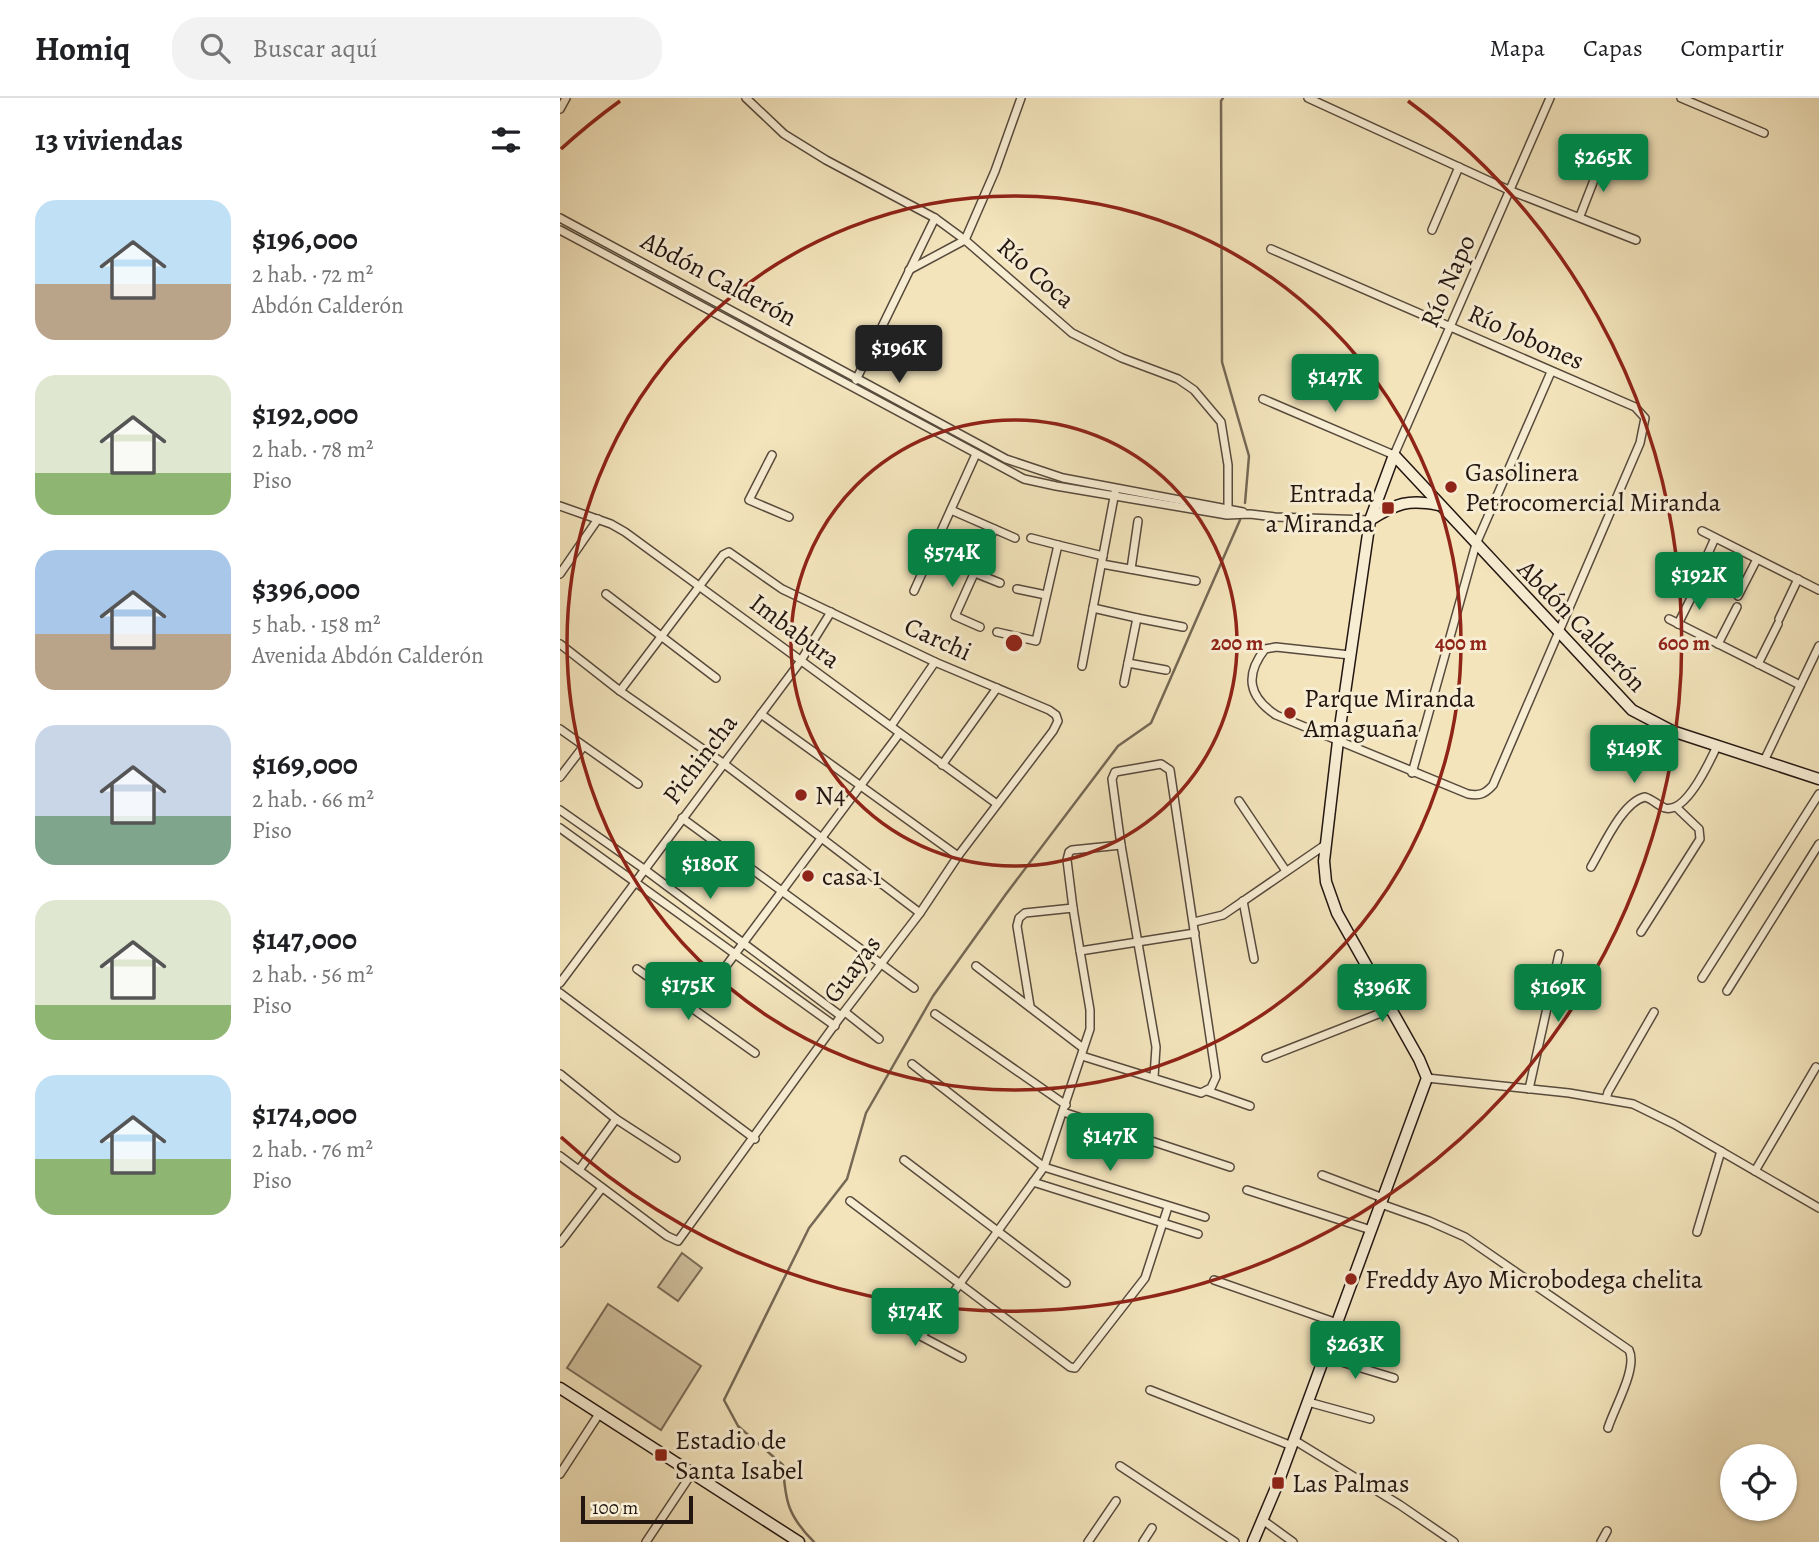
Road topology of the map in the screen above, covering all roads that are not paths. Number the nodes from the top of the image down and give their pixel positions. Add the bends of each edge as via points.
1 (566, 98) edge
2 (746, 98) edge
3 (1021, 98) edge
4 (1308, 98) edge
5 (1550, 98) edge
6 (1681, 98) edge
7 (560, 109) edge
8 (1764, 132) dead end
9 (1601, 162) dead end
10 (1459, 167) junction
11 (1511, 191) junction
12 (1580, 216) junction
13 (560, 218) edge
14 (935, 218) junction
15 (560, 230) edge
16 (1432, 230) dead end
17 (965, 240) junction
18 (1636, 240) dead end
19 (1271, 249) dead end
20 (909, 270) junction
21 (1450, 326) junction
22 (1551, 372) junction
23 (857, 378) junction
24 (852, 386) junction
25 (1263, 399) dead end
26 (976, 454) junction
27 (772, 456) dead end
28 (1394, 456) junction
29 (1116, 488) junction
30 (1115, 496) junction
31 (560, 506) edge
32 (1440, 506) junction
33 (951, 510) junction
34 (1228, 511) junction
35 (789, 517) dead end
36 (598, 519) junction
37 (1370, 520) junction
38 (1138, 522) dead end
39 (994, 529) junction
40 (1702, 531) dead end
41 (1015, 538) dead end
42 (1031, 538) dead end
43 (1715, 538) junction
44 (1476, 544) junction
45 (1058, 545) junction
46 (1757, 559) junction
47 (1103, 560) junction
48 (1131, 569) junction
49 (975, 573) junction
50 (560, 574) edge
51 (1697, 578) dead end
52 (1798, 579) junction
53 (1196, 581) dead end
54 (1000, 583) dead end
55 (700, 585) junction
56 (1696, 588) dead end
57 (1017, 589) dead end
58 (1819, 590) edge
59 (914, 591) dead end
60 (606, 594) dead end
61 (1046, 595) junction
62 (1738, 596) dead end
63 (1737, 607) dead end
64 (1093, 608) junction
65 (831, 612) junction
66 (1138, 618) junction
67 (1669, 619) dead end
68 (1678, 624) junction
69 (980, 627) dead end
70 (1183, 627) dead end
71 (998, 632) dead end
72 (1558, 632) junction
73 (662, 636) junction
74 (560, 644) edge
75 (1718, 644) junction
76 (1819, 646) edge
77 (1350, 655) junction
78 (800, 662) junction
79 (935, 662) junction
80 (1128, 663) junction
81 (1758, 664) junction
82 (1082, 666) dead end
83 (1166, 670) dead end
84 (716, 678) dead end
85 (1124, 682) dead end
86 (1800, 685) junction
87 (997, 688) junction
88 (620, 691) junction
89 (761, 714) junction
90 (1058, 721) joint
91 (891, 726) junction
92 (560, 729) edge
93 (899, 734) junction
94 (1338, 741) junction
95 (1717, 746) junction
96 (583, 747) junction
97 (1764, 761) junction
98 (723, 763) junction
99 (942, 765) junction
100 (1412, 772) junction
101 (560, 778) edge
102 (1819, 779) edge
103 (638, 784) dead end
104 (859, 785) junction
105 (1819, 794) edge
106 (1239, 801) dead end
107 (997, 804) junction
108 (1676, 807) junction
109 (560, 810) edge
110 (682, 818) junction
111 (560, 828) edge
112 (819, 840) junction
113 (1819, 844) edge
114 (1121, 845) junction
115 (1325, 845) junction
116 (958, 856) junction
117 (1591, 867) dead end
118 (644, 869) junction
119 (1286, 871) junction
120 (635, 881) junction
121 (781, 890) junction
122 (1242, 901) junction
123 (1073, 908) junction
124 (920, 913) junction
125 (1194, 922) junction
126 (1641, 932) dead end
127 (1195, 933) junction
128 (1137, 942) junction
129 (743, 944) junction
130 (1080, 951) junction
131 (1559, 954) dead end
132 (736, 956) junction
133 (1254, 960) dead end
134 (882, 964) junction
135 (976, 966) dead end
136 (637, 969) dead end
137 (1702, 978) dead end
138 (560, 983) edge
139 (914, 988) dead end
140 (1727, 991) dead end
141 (560, 993) edge
142 (1030, 1006) junction
143 (694, 1009) junction
144 (1391, 1009) junction
145 (1654, 1012) dead end
146 (935, 1013) dead end
147 (843, 1014) junction
148 (835, 1026) junction
149 (879, 1039) dead end
150 (1082, 1052) junction
151 (755, 1054) dead end
152 (1266, 1058) dead end
153 (912, 1064) dead end
154 (1816, 1067) dead end
155 (560, 1074) edge
156 (1154, 1077) junction
157 (1427, 1078) junction
158 (1529, 1088) junction
159 (1207, 1091) junction
160 (1606, 1099) junction
161 (1250, 1106) dead end
162 (1065, 1108) junction
163 (616, 1119) junction
164 (755, 1139) junction
165 (1721, 1151) junction
166 (560, 1156) edge
167 (676, 1158) dead end
168 (904, 1160) dead end
169 (1044, 1167) junction
170 (1230, 1167) dead end
171 (579, 1170) junction
172 (1755, 1171) junction
173 (1322, 1175) dead end
174 (1033, 1182) junction
175 (602, 1188) junction
176 (1247, 1190) dead end
177 (850, 1201) dead end
178 (1382, 1201) junction
179 (1168, 1207) junction
180 (1819, 1208) edge
181 (1205, 1217) dead end
182 (1162, 1223) junction
183 (997, 1229) junction
184 (1371, 1230) junction
185 (1697, 1232) dead end
186 (1198, 1234) dead end
187 (560, 1243) edge
188 (1214, 1280) dead end
189 (959, 1283) junction
190 (1066, 1283) dead end
191 (881, 1315) dead end
192 (1337, 1324) junction
193 (922, 1336) junction
194 (1325, 1357) junction
195 (962, 1358) dead end
196 (1394, 1378) dead end
197 (560, 1388) edge
198 (1150, 1390) dead end
199 (1308, 1402) junction
200 (599, 1414) junction
201 (1370, 1419) dead end
202 (1608, 1428) dead end
203 (1293, 1443) junction
204 (1120, 1466) dead end
205 (692, 1473) junction
206 (560, 1474) edge
207 (1116, 1501) dead end
208 (1264, 1521) junction
209 (1152, 1528) dead end
210 (1607, 1531) dead end
211 (646, 1542) edge
212 (799, 1542) edge
213 (1088, 1542) edge
214 (1143, 1542) edge
215 (1235, 1542) edge
216 (1253, 1542) edge
217 (1293, 1542) edge
218 (1454, 1542) edge
219 (1601, 1542) edge

1 - 7 street
2 - 14 street, Río Coca via 784,134
3 - 17 street
4 - 10 street
5 - 11 street, Río Napo
6 - 8 street
9 - 12 street
10 - 11 street
10 - 16 street
11 - 12 street
11 - 21 street, Río Napo
12 - 18 street
13 - 23 street, Abdón Calderón
14 - 17 street, Río Coca
14 - 20 street
15 - 24 street, Abdón Calderón
17 - 20 street
17 - 34 street, Río Coca via 1072,333 1195,390 1221,422 1228,465
19 - 21 street, Río Jobones
20 - 23 street
21 - 22 street, Río Jobones
21 - 28 street, Río Napo
22 - 44 street
22 - 72 street, Río Jobones via 1635,407 1645,418 1640,443
23 - 24 street
23 - 29 street, Abdón Calderón via 1006,459 1063,478
24 - 26 street, Abdón Calderón
25 - 28 street
26 - 30 street, Abdón Calderón via 1024,479
26 - 33 street
27 - 35 street via 749,499
28 - 32 street, Abdón Calderón
28 - 37 street, Río Napo
29 - 30 street
29 - 34 street, Abdón Calderón
30 - 34 street, Abdón Calderón
30 - 47 street
31 - 36 street, Imbabura
32 - 37 street via 1419,501 1397,503
32 - 44 street, Abdón Calderón
33 - 39 street
33 - 59 street
34 - 37 street, Abdón Calderón
36 - 50 street
36 - 55 street, Imbabura via 625,532
37 - 77 street, Río Napo
38 - 48 street
39 - 41 street
39 - 49 street
40 - 43 street
42 - 45 street
43 - 46 street
43 - 51 street
44 - 72 street, Abdón Calderón
44 - 100 street
45 - 47 street
45 - 61 street
46 - 52 street
46 - 62 street
47 - 48 street
47 - 64 street
48 - 53 street
49 - 54 street
49 - 69 street via 956,616
52 - 58 street
52 - 81 street
55 - 65 street, Carchi via 729,552 782,589
55 - 73 street
55 - 78 street, Imbabura
56 - 68 street
57 - 61 street
60 - 73 street
61 - 71 street via 1036,641
63 - 75 street
64 - 66 street
64 - 82 street
65 - 78 street, Pichincha
65 - 79 street, Carchi
66 - 70 street
66 - 80 street
67 - 68 street
68 - 75 street
72 - 95 street, Abdón Calderón via 1632,710
72 - 100 street via 1487,792 1468,794
73 - 84 street
73 - 88 street
74 - 88 street
75 - 81 street
76 - 86 street
77 - 94 street, Río Napo
77 - 94 street via 1265,649 1253,673 1253,690 1260,704
78 - 89 street, Pichincha
78 - 91 street, Imbabura
79 - 87 street, Carchi
79 - 91 street
80 - 83 street
80 - 85 street
81 - 86 street
86 - 97 street
87 - 90 street, Carchi via 1049,710
87 - 99 street
88 - 98 street
89 - 98 street, Pichincha
89 - 104 street
90 - 107 street, Guayas
91 - 93 street, Imbabura
92 - 96 street
93 - 99 street, Imbabura
93 - 104 street
94 - 100 street
94 - 115 street, Río Napo
95 - 97 street, Abdón Calderón
95 - 108 street via 1694,789
96 - 101 street
96 - 103 street
97 - 102 street, Abdón Calderón
98 - 110 street, Pichincha
98 - 112 street
99 - 107 street, Imbabura
104 - 112 street
104 - 116 street
105 - 137 street
106 - 119 street
107 - 116 street, Guayas
108 - 117 street via 1665,808 1645,796 1639,798 1627,807
108 - 126 street via 1699,829 1700,839
109 - 118 street
110 - 118 street, Pichincha
110 - 121 street
111 - 120 street
112 - 121 street
112 - 124 street
113 - 140 street
114 - 123 street via 1069,852
114 - 125 street via 1113,775 1166,766
114 - 128 street
115 - 119 street
115 - 144 street, Río Napo via 1326,882 1337,913
116 - 124 street, Guayas
118 - 120 street, Pichincha
118 - 129 street
119 - 122 street
120 - 132 street
120 - 138 street, Pichincha
121 - 129 street
121 - 134 street
122 - 125 street via 1223,915
122 - 133 street
123 - 130 street
123 - 142 street via 1029,912 1019,918
124 - 134 street, Guayas
125 - 127 street
127 - 128 street
127 - 159 street via 1216,1070
128 - 130 street
128 - 156 street via 1156,1047
129 - 132 street
129 - 147 street
130 - 150 street via 1091,1021
131 - 158 street
132 - 143 street
132 - 148 street
134 - 139 street
134 - 147 street, Guayas
135 - 142 street
136 - 143 street
141 - 164 street
142 - 150 street
143 - 151 street
144 - 152 street
144 - 157 street, Río Napo
145 - 160 street
146 - 162 street
147 - 148 street, Guayas
147 - 149 street
148 - 164 street, Guayas
150 - 156 street
150 - 162 street
153 - 169 street
154 - 172 street
155 - 163 street
156 - 159 street
157 - 158 street
157 - 178 street
158 - 160 street
159 - 161 street
160 - 165 street via 1633,1104
162 - 169 street
162 - 170 street
163 - 167 street
163 - 171 street
164 - 175 street, Guayas via 678,1241
165 - 172 street
165 - 185 street
166 - 171 street
168 - 183 street
169 - 174 street
169 - 179 street
171 - 175 street
172 - 180 street
173 - 178 street
174 - 182 street
174 - 183 street
175 - 187 street
176 - 184 street
177 - 189 street
178 - 184 street
178 - 202 street via 1465,1237 1629,1350 1633,1358 1627,1381
179 - 181 street
179 - 182 street
182 - 186 street
182 - 189 street via 1145,1278 1075,1368
183 - 189 street
183 - 190 street
184 - 192 street
188 - 192 street
189 - 193 street
191 - 193 street
192 - 194 street
193 - 195 street
194 - 196 street
194 - 199 street
197 - 200 street
198 - 203 street
199 - 201 street
199 - 203 street
200 - 205 street
200 - 206 street
203 - 208 street
203 - 218 street
204 - 215 street
205 - 211 street
205 - 212 street
207 - 213 street
208 - 216 street
208 - 217 street
209 - 214 street
210 - 219 street

